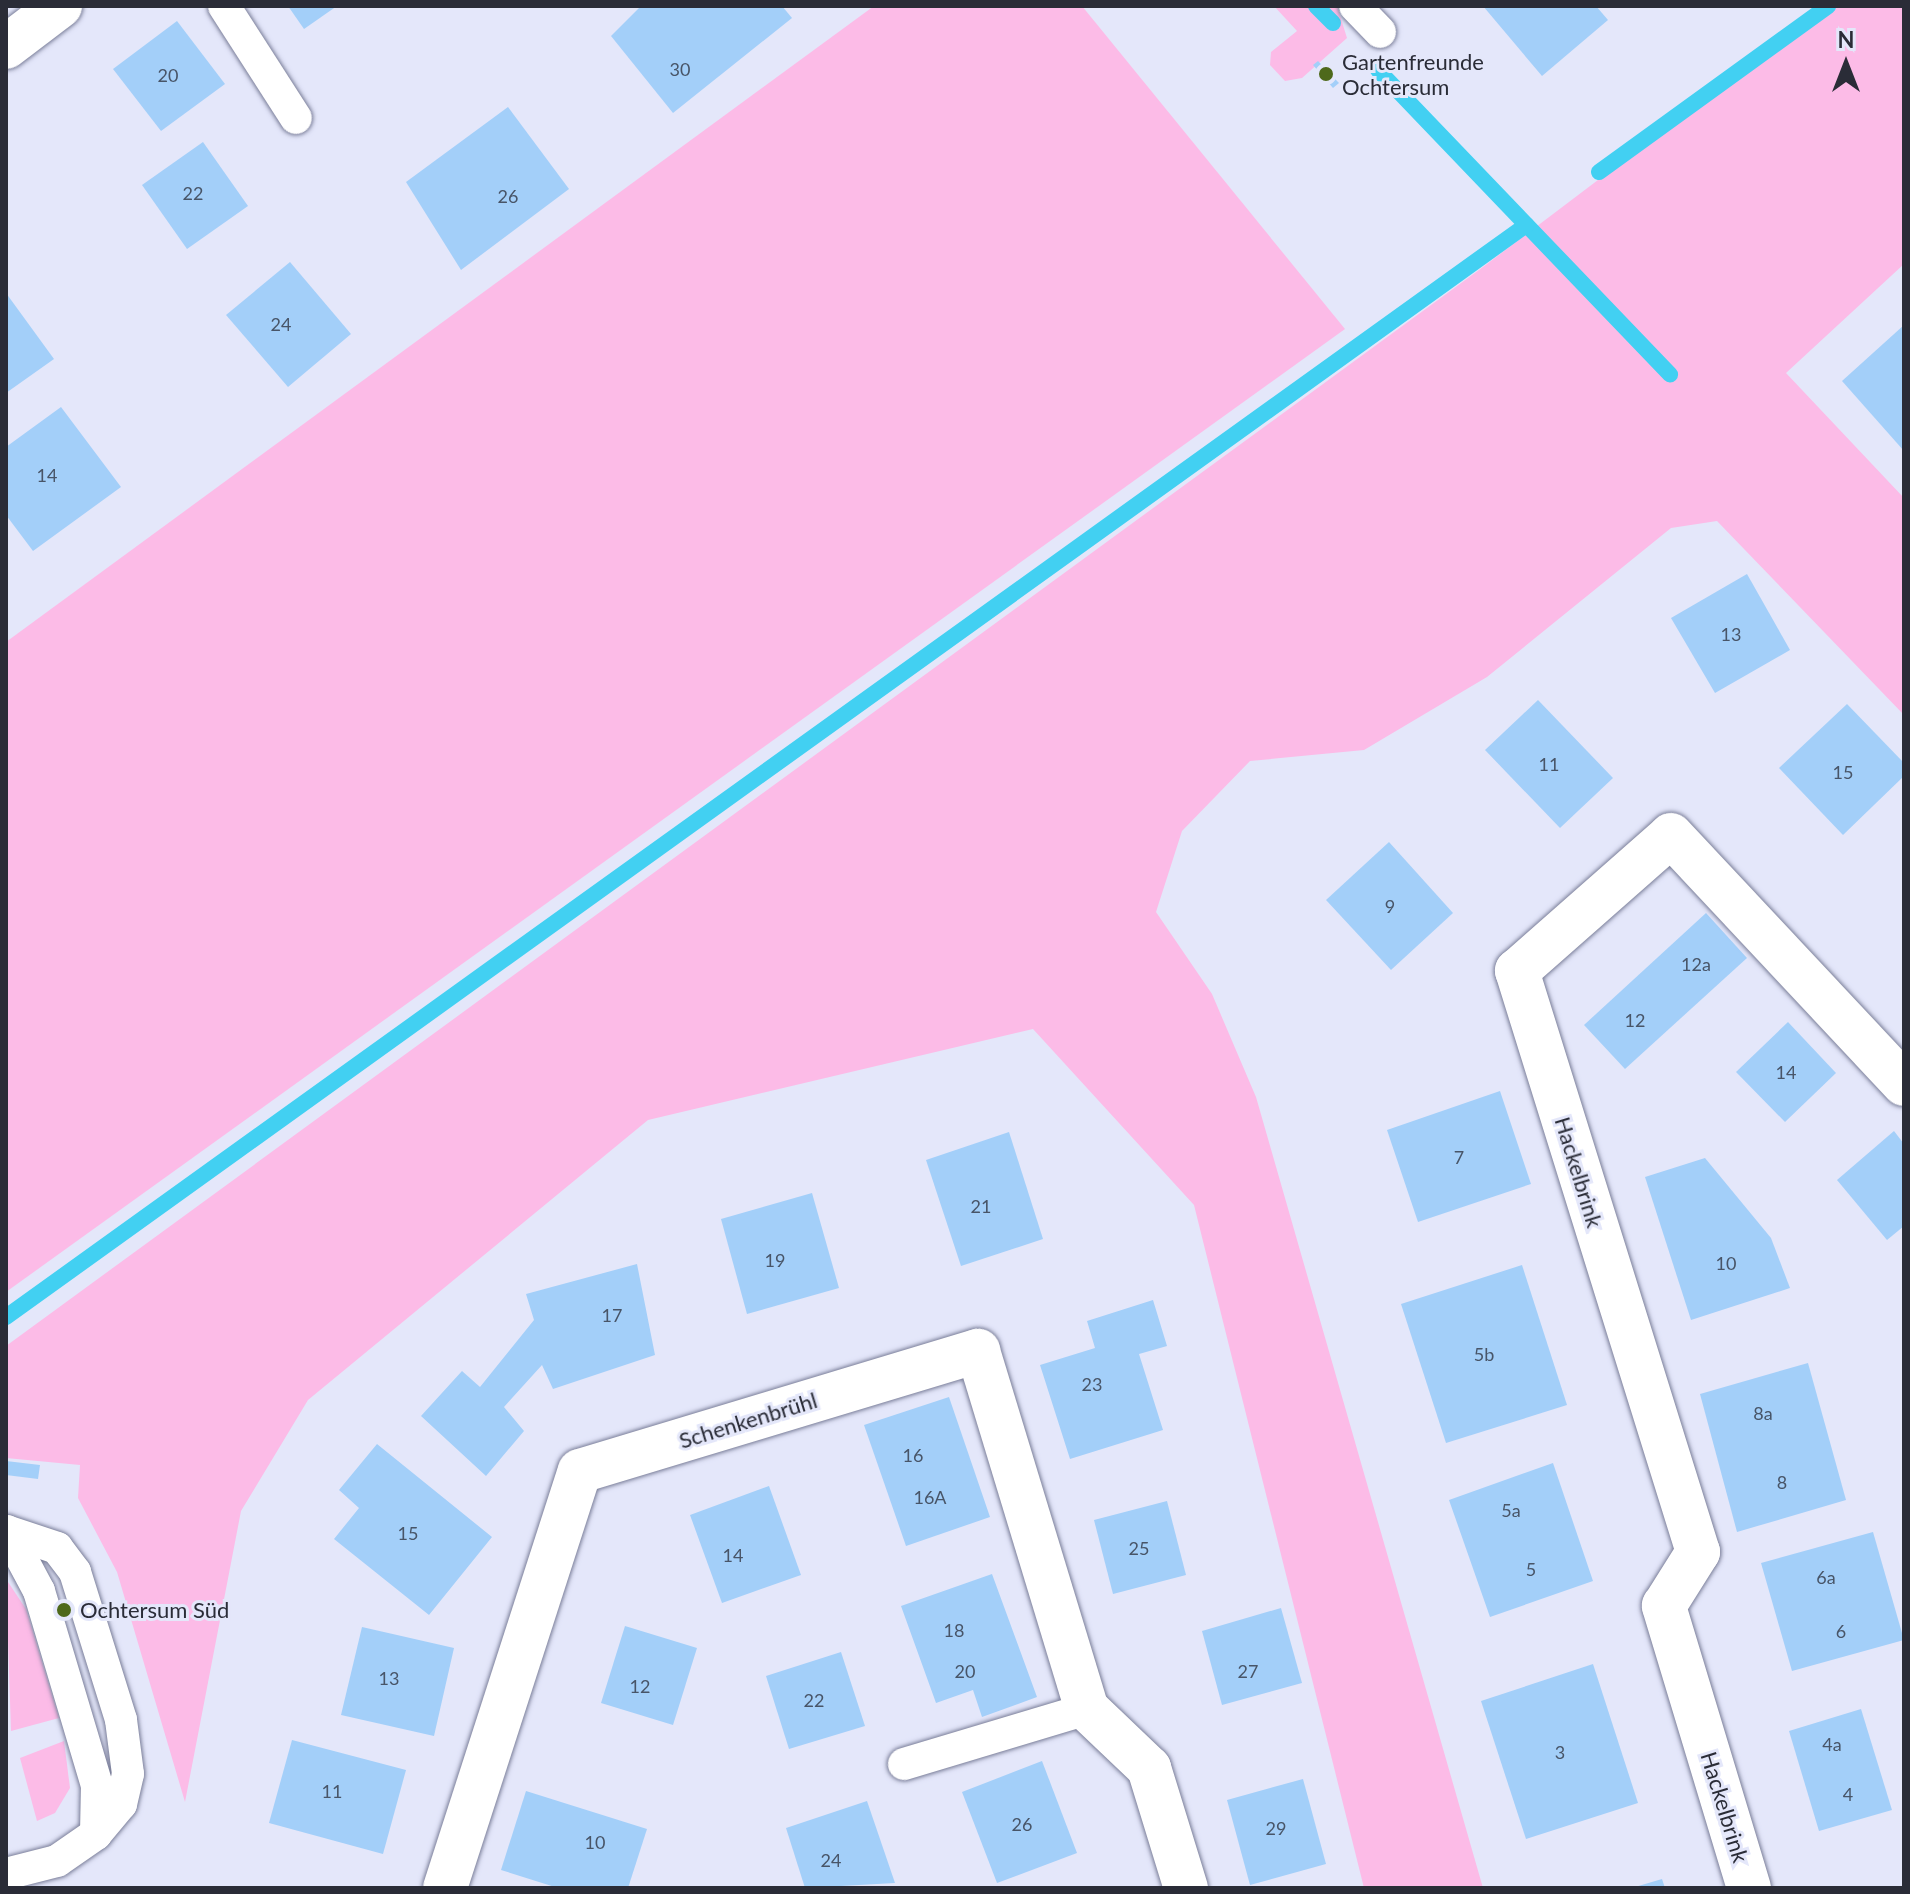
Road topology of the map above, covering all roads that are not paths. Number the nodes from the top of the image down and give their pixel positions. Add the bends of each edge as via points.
1 (60, 6) edge
2 (224, 6) edge
3 (1355, 6) edge
4 (1380, 32) dead end
5 (6, 47) edge
6 (296, 118) dead end
7 (1904, 1084) edge
8 (6, 1531) edge
9 (1087, 1709) junction
10 (904, 1764) dead end
11 (6, 1874) edge
12 (445, 1888) edge
13 (1186, 1888) edge
14 (1749, 1888) edge

1 - 5 street
2 - 6 lane
3 - 4 lane
7 - 14 street, Hackelbrink via 1671,835 1517,971 1698,1552 1664,1606
8 - 11 lane via 46,1542 68,1560 121,1720 128,1784 96,1834 57,1861
9 - 10 lane
9 - 12 street, Schenkenbrühl via 978,1351 580,1471
9 - 13 street, Schenkenbrühl via 1149,1768

